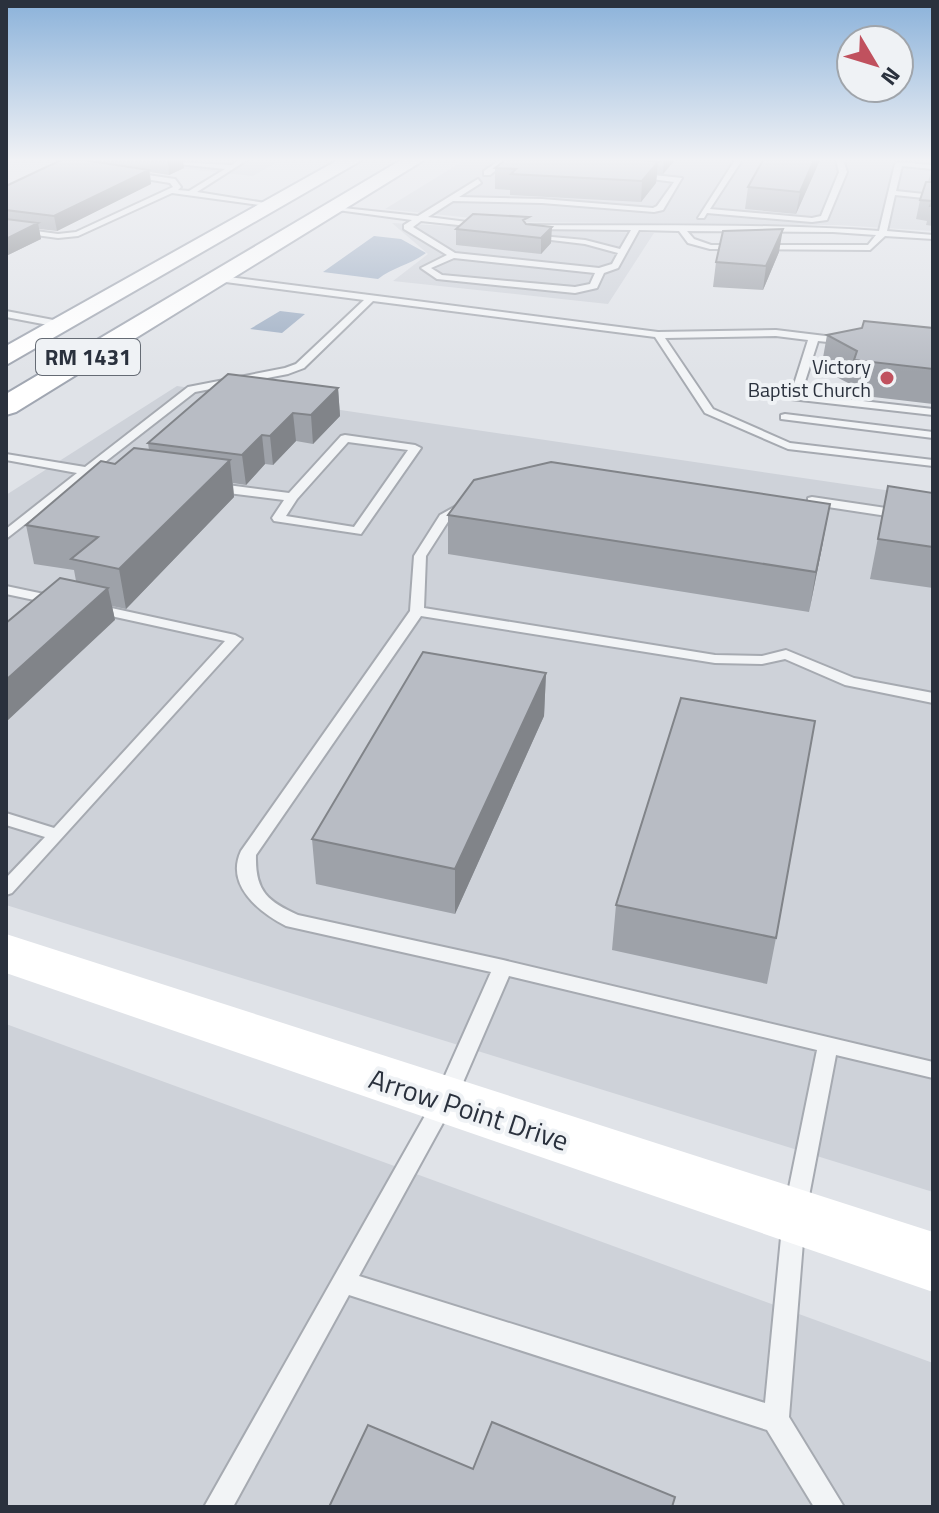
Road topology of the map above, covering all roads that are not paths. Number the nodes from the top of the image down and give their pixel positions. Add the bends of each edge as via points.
1 (18, 231) edge
2 (85, 231) edge
3 (229, 231) edge
4 (299, 231) edge
5 (412, 231) edge
6 (444, 231) edge
7 (592, 231) edge
8 (635, 231) edge
9 (683, 231) edge
10 (795, 231) edge
11 (883, 233) junction
12 (419, 235) junction
13 (525, 236) edge
14 (933, 237) edge
15 (591, 243) junction
16 (623, 252) junction
17 (453, 255) junction
18 (600, 271) junction
19 (221, 279) junction
20 (371, 298) junction
21 (6, 314) edge
22 (64, 325) junction
23 (658, 335) junction
24 (814, 337) junction
25 (859, 342) edge
26 (6, 357) edge
27 (795, 397) junction
28 (6, 406) edge
29 (933, 412) edge
30 (785, 417) junction
31 (933, 435) edge
32 (774, 440) junction
33 (6, 457) edge
34 (933, 463) edge
35 (87, 471) junction
36 (103, 473) edge
37 (197, 485) edge
38 (292, 497) junction
39 (797, 499) edge
40 (478, 501) edge
41 (933, 519) edge
42 (6, 535) edge
43 (6, 590) edge
44 (417, 611) junction
45 (933, 698) edge
46 (6, 819) edge
47 (57, 835) junction
48 (6, 889) edge
49 (6, 953) edge
50 (503, 967) junction
51 (828, 1045) junction
52 (933, 1070) edge
53 (444, 1101) junction
54 (794, 1217) junction
55 (933, 1262) edge
56 (343, 1282) junction
57 (776, 1420) junction
58 (218, 1507) edge
59 (830, 1507) edge

1 - 2 lane via 58,236
3 - 22 main road, RM 1431
4 - 19 main road, RM 1431
5 - 12 lane
6 - 12 lane
7 - 15 lane
8 - 16 lane
9 - 11 lane via 691,241 726,247 854,250 870,248
10 - 11 lane
11 - 14 lane
12 - 17 lane
13 - 15 lane
15 - 16 lane
16 - 18 lane via 615,266
17 - 18 lane
17 - 18 lane via 425,268 440,277 575,290 594,286
19 - 20 lane
19 - 28 main road, RM 1431
20 - 23 lane
20 - 35 lane via 300,366 192,389
21 - 22 lane
22 - 26 main road, RM 1431
23 - 24 lane
23 - 32 lane via 709,411
24 - 25 lane
24 - 27 lane
27 - 29 lane
27 - 30 lane
30 - 31 lane
30 - 32 lane
32 - 34 lane
33 - 35 lane
35 - 36 lane
35 - 42 lane
37 - 38 lane
38 - 38 lane via 345,438 415,448 357,531 278,518
39 - 41 lane
40 - 44 lane via 446,515 420,556
43 - 47 lane via 235,639
44 - 45 lane via 715,659 762,660 786,654 850,682
44 - 50 lane via 247,855 251,894 293,921
46 - 47 lane
47 - 48 lane
49 - 53 main road, Arrow Point Drive
50 - 51 lane
50 - 53 lane
51 - 52 lane
51 - 54 lane
53 - 54 main road, Arrow Point Drive
53 - 56 lane
54 - 55 main road, Arrow Point Drive
54 - 57 lane
56 - 57 lane
56 - 58 lane
57 - 59 lane

